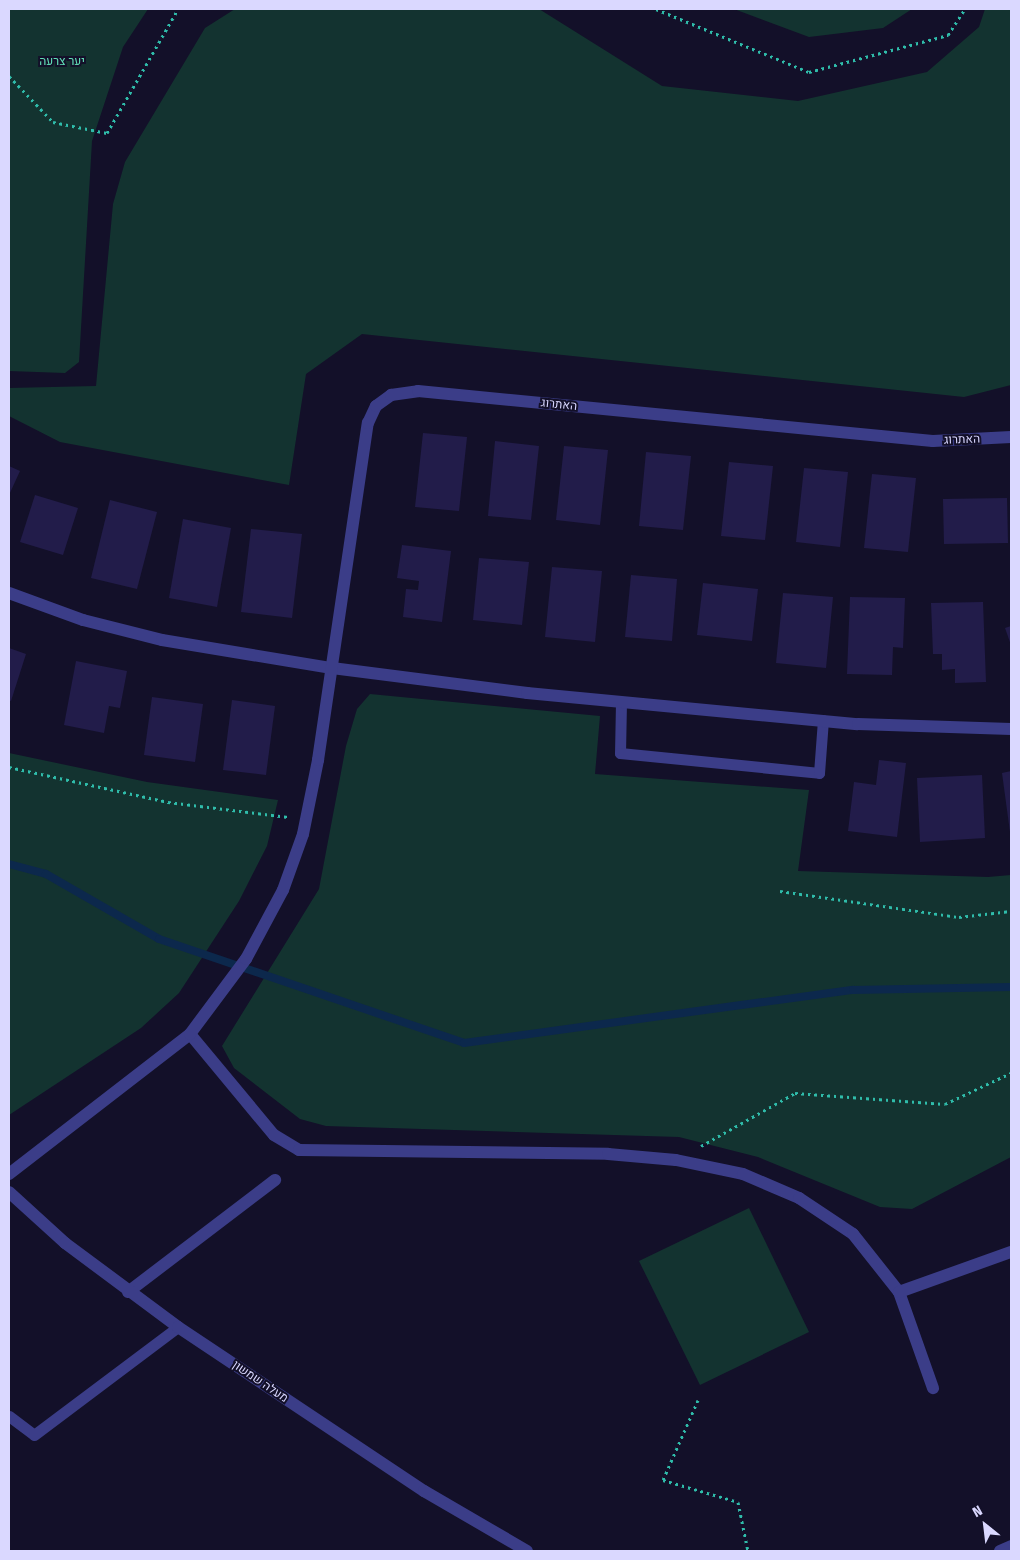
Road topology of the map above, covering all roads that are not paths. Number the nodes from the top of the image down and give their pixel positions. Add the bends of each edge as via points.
1 (1011, 437) edge
2 (9, 593) edge
3 (332, 668) junction
4 (621, 702) junction
5 (823, 720) junction
6 (1011, 728) edge
7 (190, 1034) junction
8 (9, 1174) edge
9 (275, 1180) dead end
10 (9, 1192) edge
11 (1011, 1252) edge
12 (128, 1292) junction
13 (899, 1292) junction
14 (178, 1327) junction
15 (933, 1388) dead end
16 (9, 1416) edge
17 (1011, 1546) edge
18 (527, 1551) edge
19 (1000, 1551) edge

1 - 3 street, האתרוג via 933,441 418,391 390,395 376,406 368,423
2 - 3 street via 83,620 162,640
3 - 4 street
3 - 7 street, האתרוג via 305,819 283,890 262,932
4 - 5 street
4 - 5 lane via 620,753 819,773
5 - 6 street
7 - 8 street, האתרוג
7 - 13 street via 274,1135 299,1150 608,1154 676,1160 743,1174 799,1198 853,1234
9 - 12 street
10 - 12 street, מעלה שמשון via 65,1244
11 - 13 street
12 - 14 street, מעלה שמשון
13 - 15 street
14 - 16 lane via 34,1435
14 - 18 street, מעלה שמשון via 424,1491
17 - 19 street

